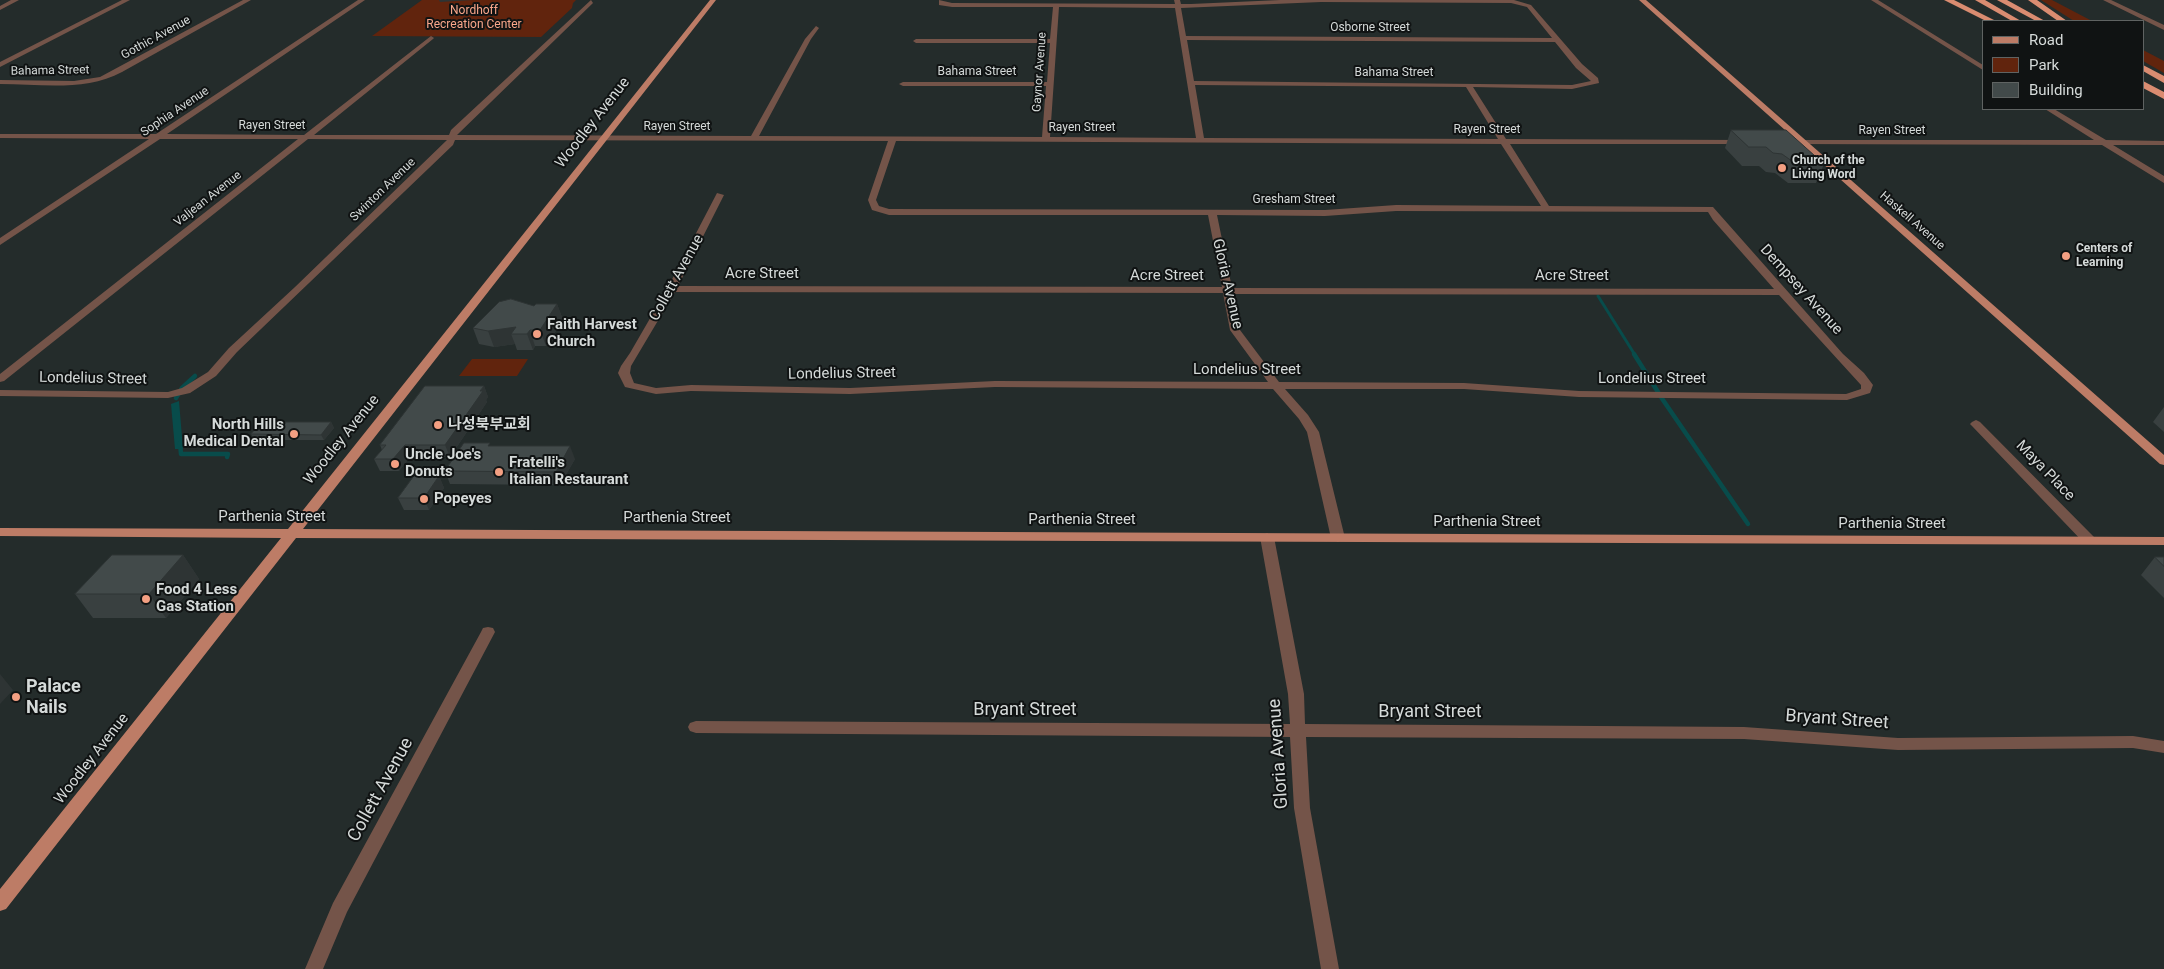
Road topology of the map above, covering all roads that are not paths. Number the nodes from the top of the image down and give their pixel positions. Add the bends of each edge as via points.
1 (16, 0) edge
2 (127, 0) edge
3 (248, 0) edge
4 (362, 0) edge
5 (712, 0) edge
6 (1642, 0) edge
7 (1874, 0) edge
8 (1948, 0) edge
9 (1978, 0) edge
10 (2001, 0) edge
11 (2032, 0) edge
12 (2106, 0) edge
13 (591, 2) dead end
14 (942, 2) edge
15 (1177, 3) edge
16 (1056, 6) junction
17 (0, 8) edge
18 (1990, 20) edge
19 (2015, 20) edge
20 (2039, 20) edge
21 (2062, 20) edge
22 (816, 28) dead end
23 (2164, 28) edge
24 (432, 38) dead end
25 (1183, 38) junction
26 (1556, 40) junction
27 (916, 41) dead end
28 (1054, 41) junction
29 (0, 64) edge
30 (1982, 67) edge
31 (2144, 69) edge
32 (2144, 76) edge
33 (2164, 80) edge
34 (100, 81) joint
35 (0, 82) edge
36 (1192, 83) junction
37 (903, 84) dead end
38 (1051, 84) junction
39 (2144, 84) edge
40 (1469, 86) junction
41 (2164, 87) edge
42 (2144, 91) edge
43 (2144, 94) edge
44 (2164, 94) edge
45 (2164, 102) edge
46 (2051, 110) edge
47 (0, 136) edge
48 (9, 136) junction
49 (158, 137) junction
50 (307, 137) junction
51 (452, 138) junction
52 (603, 138) junction
53 (753, 139) junction
54 (893, 139) junction
55 (1046, 139) junction
56 (1200, 140) junction
57 (0, 142) edge
58 (1502, 142) junction
59 (1755, 142) edge
60 (1781, 142) edge
61 (1802, 142) junction
62 (2104, 142) junction
63 (2164, 143) edge
64 (2164, 180) edge
65 (720, 195) dead end
66 (1547, 209) junction
67 (1710, 209) joint
68 (1212, 213) junction
69 (0, 242) edge
70 (672, 289) junction
71 (1226, 291) junction
72 (1782, 292) junction
73 (0, 379) edge
74 (629, 385) joint
75 (1276, 385) junction
76 (186, 391) joint
77 (1866, 391) joint
78 (0, 393) edge
79 (1976, 424) dead end
80 (2164, 461) edge
81 (0, 532) edge
82 (291, 533) junction
83 (1267, 537) junction
84 (1338, 538) junction
85 (2090, 541) junction
86 (2164, 541) edge
87 (488, 632) dead end
88 (696, 727) dead end
89 (1298, 732) junction
90 (2164, 747) edge
91 (0, 903) edge
92 (314, 969) edge
93 (1330, 969) edge

1 - 17 street
2 - 29 street
3 - 34 street, Gothic Avenue
4 - 49 street, Sophia Avenue
5 - 52 main road, Woodley Avenue
6 - 61 main road, Haskell Avenue
7 - 30 street
8 - 18 highway
9 - 19 highway
10 - 20 highway
11 - 21 highway
12 - 23 street
13 - 51 street, Swinton Avenue via 454,132
14 - 16 street
15 - 16 street
15 - 25 street
15 - 26 street via 1321,0 1519,2 1529,6
16 - 28 street, Gaynor Avenue
22 - 53 street
24 - 50 street, Valjean Avenue
25 - 26 street, Osborne Street
25 - 36 street
26 - 40 street, Bahama Street via 1593,77 1594,83 1579,87
27 - 28 street
28 - 38 street, Gaynor Avenue
31 - 33 highway
32 - 41 highway
34 - 35 street, Bahama Street via 81,84
36 - 40 street, Bahama Street
36 - 56 street
37 - 38 street, Bahama Street
38 - 55 street, Gaynor Avenue
39 - 44 highway
40 - 58 street
42 - 45 highway
43 - 45 highway
46 - 62 street
47 - 48 street, Rayen Street
48 - 49 street, Rayen Street
48 - 57 street
49 - 50 street, Rayen Street
49 - 69 street, Sophia Avenue
50 - 51 street, Rayen Street
50 - 73 street, Valjean Avenue
51 - 52 street, Rayen Street
51 - 76 street, Swinton Avenue via 212,374
52 - 53 street, Rayen Street
52 - 82 main road, Woodley Avenue
53 - 54 street, Rayen Street
54 - 55 street, Rayen Street
54 - 68 street, Gresham Street via 872,200 872,205 878,210
55 - 56 street, Rayen Street
56 - 58 street, Rayen Street
58 - 59 street, Rayen Street
58 - 66 street
60 - 61 street, Rayen Street
61 - 62 street, Rayen Street
61 - 80 main road, Haskell Avenue
62 - 63 street, Rayen Street
62 - 64 street
65 - 70 street, Collett Avenue
66 - 67 street, Gresham Street
66 - 68 street, Gresham Street via 1396,208 1325,213
67 - 72 street, Dempsey Avenue
68 - 71 street, Gloria Avenue
70 - 71 street, Acre Street
70 - 74 street, Collett Avenue via 626,366 624,373
71 - 72 street, Acre Street
71 - 75 street, Gloria Avenue via 1235,330
72 - 77 street, Dempsey Avenue via 1860,375 1868,386
74 - 75 street, Londelius Street via 656,391 686,388 850,390 995,384
75 - 77 street, Londelius Street via 1464,386 1579,394 1847,397
75 - 84 street, Gloria Avenue via 1313,432
76 - 78 street, Londelius Street via 163,395
79 - 85 street, Maya Place
81 - 82 main road, Parthenia Street
82 - 83 main road, Parthenia Street
82 - 91 main road, Woodley Avenue
83 - 84 main road, Parthenia Street
83 - 89 street, Gloria Avenue via 1296,694
84 - 85 main road, Parthenia Street
85 - 86 main road, Parthenia Street
87 - 92 street, Collett Avenue via 339,909
88 - 89 street, Bryant Street
89 - 90 street, Bryant Street via 1744,733 1898,744 2133,742
89 - 93 street, Gloria Avenue via 1302,808

